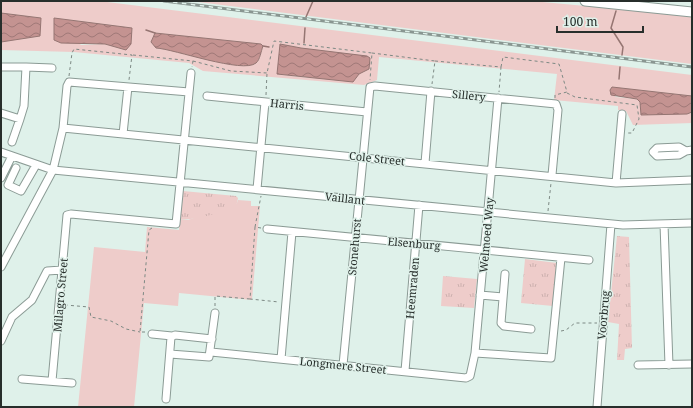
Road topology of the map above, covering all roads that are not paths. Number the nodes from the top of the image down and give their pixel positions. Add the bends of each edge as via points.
1 (585, 1) edge
2 (692, 12) edge
3 (1, 67) edge
4 (26, 67) junction
5 (52, 68) dead end
6 (192, 73) road end
7 (373, 86) joint
8 (128, 87) junction
9 (432, 91) junction
10 (190, 92) junction
11 (207, 96) dead end
12 (498, 98) junction
13 (266, 102) junction
14 (367, 112) junction
15 (1, 113) edge
16 (622, 114) dead end
17 (20, 119) junction
18 (63, 128) junction
19 (123, 134) junction
20 (184, 140) junction
21 (12, 142) dead end
22 (261, 146) junction
23 (1, 152) edge
24 (13, 156) junction
25 (363, 157) junction
26 (425, 163) junction
27 (34, 164) junction
28 (16, 168) dead end
29 (53, 170) junction
30 (492, 170) junction
31 (552, 175) junction
32 (1, 178) edge
33 (692, 180) edge
34 (180, 182) junction
35 (616, 183) junction
36 (259, 190) junction
37 (358, 199) junction
38 (419, 205) junction
39 (488, 212) junction
40 (692, 223) edge
41 (611, 224) junction
42 (664, 224) junction
43 (267, 229) road end
44 (292, 232) junction
45 (355, 238) junction
46 (416, 244) junction
47 (484, 250) junction
48 (562, 258) junction
49 (589, 260) dead end
50 (1, 267) edge
51 (62, 270) junction
52 (505, 274) dead end
53 (480, 295) junction
54 (503, 297) junction
55 (215, 313) road end
56 (531, 329) dead end
57 (152, 334) road end
58 (172, 336) junction
59 (212, 339) junction
60 (1, 341) edge
61 (211, 352) junction
62 (474, 353) junction
63 (170, 354) junction
64 (281, 359) junction
65 (692, 364) edge
66 (343, 365) junction
67 (638, 365) dead end
68 (669, 365) junction
69 (405, 372) junction
70 (472, 372) joint
71 (22, 378) dead end
72 (52, 381) junction
73 (72, 383) dead end
74 (166, 399) dead end
75 (597, 407) edge

1 - 2 main road
3 - 4 street
4 - 5 street
4 - 17 street via 24,106
6 - 10 street
7 - 9 street, Sillery
7 - 14 street, Stonehurst
8 - 10 street
8 - 18 street via 72,82 68,84
8 - 19 street
9 - 12 street, Sillery
9 - 26 street
10 - 20 street
11 - 13 street, Harris
12 - 30 street, Welmoed Way
12 - 31 street, Sillery via 557,105
13 - 14 street, Harris
13 - 22 street
14 - 25 street, Stonehurst
15 - 17 street
16 - 35 street
17 - 21 street
18 - 19 street, Cole Street
18 - 29 street
19 - 20 street, Cole Street
20 - 22 street, Cole Street
20 - 34 street
22 - 25 street, Cole Street
22 - 36 street
23 - 24 street, Vaillant
24 - 27 street, Vaillant
24 - 32 street
25 - 26 street, Cole Street
25 - 37 street, Stonehurst
26 - 30 street, Cole Street
27 - 28 street via 21,191 8,185
27 - 29 street, Vaillant
29 - 34 street, Vaillant
29 - 50 street
30 - 31 street, Cole Street
30 - 39 street, Welmoed Way
31 - 35 street, Cole Street
33 - 35 street, Cole Street
34 - 36 street, Vaillant
34 - 51 street, Milagro Street via 175,224 68,214
36 - 37 street, Vaillant
37 - 38 street, Vaillant
37 - 45 street, Stonehurst
38 - 39 street, Vaillant
38 - 46 street, Heemraden
39 - 41 street, Vaillant
39 - 47 street, Welmoed Way
40 - 42 street, Vaillant
41 - 42 street, Vaillant
41 - 75 street, Voorbrug
42 - 68 street
43 - 44 street, Elsenburg
44 - 45 street, Elsenburg
44 - 64 street
45 - 46 street, Elsenburg
45 - 66 street, Stonehurst
46 - 47 street, Elsenburg
46 - 69 street, Heemraden
47 - 48 street, Elsenburg
47 - 53 street, Welmoed Way
48 - 49 street, Elsenburg
48 - 62 street via 552,357 547,359
51 - 60 street via 47,270 32,300 12,317
51 - 72 street, Milagro Street
52 - 54 street
53 - 54 street
53 - 62 street, Welmoed Way
54 - 56 street via 502,324
55 - 59 street
57 - 58 street
58 - 59 street
58 - 63 street
59 - 61 street
61 - 63 street, Longmere Street via 207,358
61 - 64 street, Longmere Street
62 - 70 street, Welmoed Way
63 - 74 street
64 - 66 street, Longmere Street
65 - 68 street
66 - 69 street, Longmere Street
67 - 68 street
69 - 70 street, Longmere Street via 466,378
71 - 72 street
72 - 73 street

